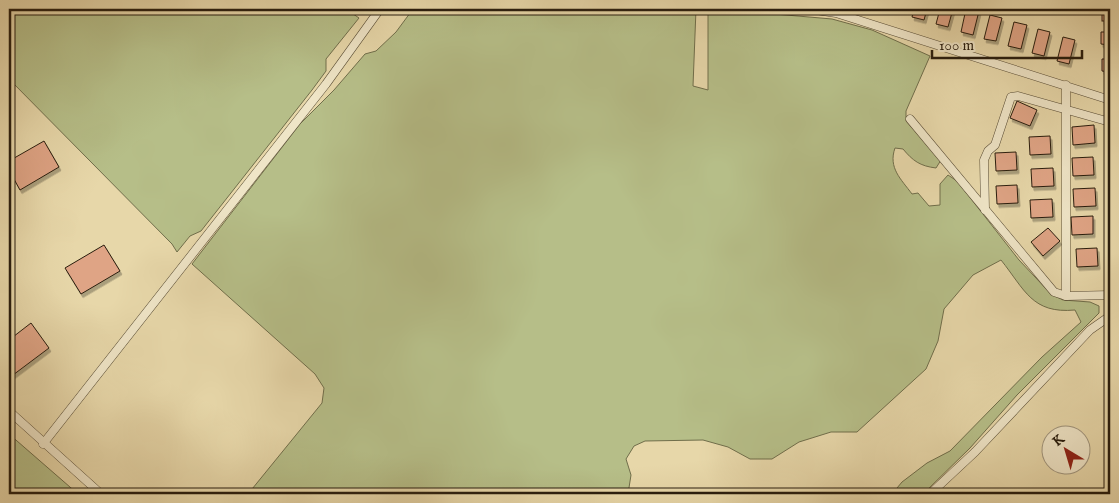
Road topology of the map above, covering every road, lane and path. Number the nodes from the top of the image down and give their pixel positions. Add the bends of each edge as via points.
1 (380, 9) edge
2 (810, 9) edge
3 (1066, 85) junction
4 (1110, 100) edge
5 (1065, 110) junction
6 (910, 119) dead end
7 (1110, 122) edge
8 (985, 210) junction
9 (1110, 295) edge
10 (1066, 296) junction
11 (1110, 316) edge
12 (9, 411) edge
13 (43, 444) junction
14 (101, 494) edge
15 (930, 494) edge

1 - 13 street via 326,84
2 - 3 street via 836,12
3 - 4 street
3 - 5 street
5 - 7 street
5 - 8 street via 1018,96 1011,97 995,145 984,160
5 - 10 street
6 - 8 street
8 - 10 street via 1046,285
9 - 10 street
11 - 15 street via 1090,330 975,452
12 - 13 street
13 - 14 street

